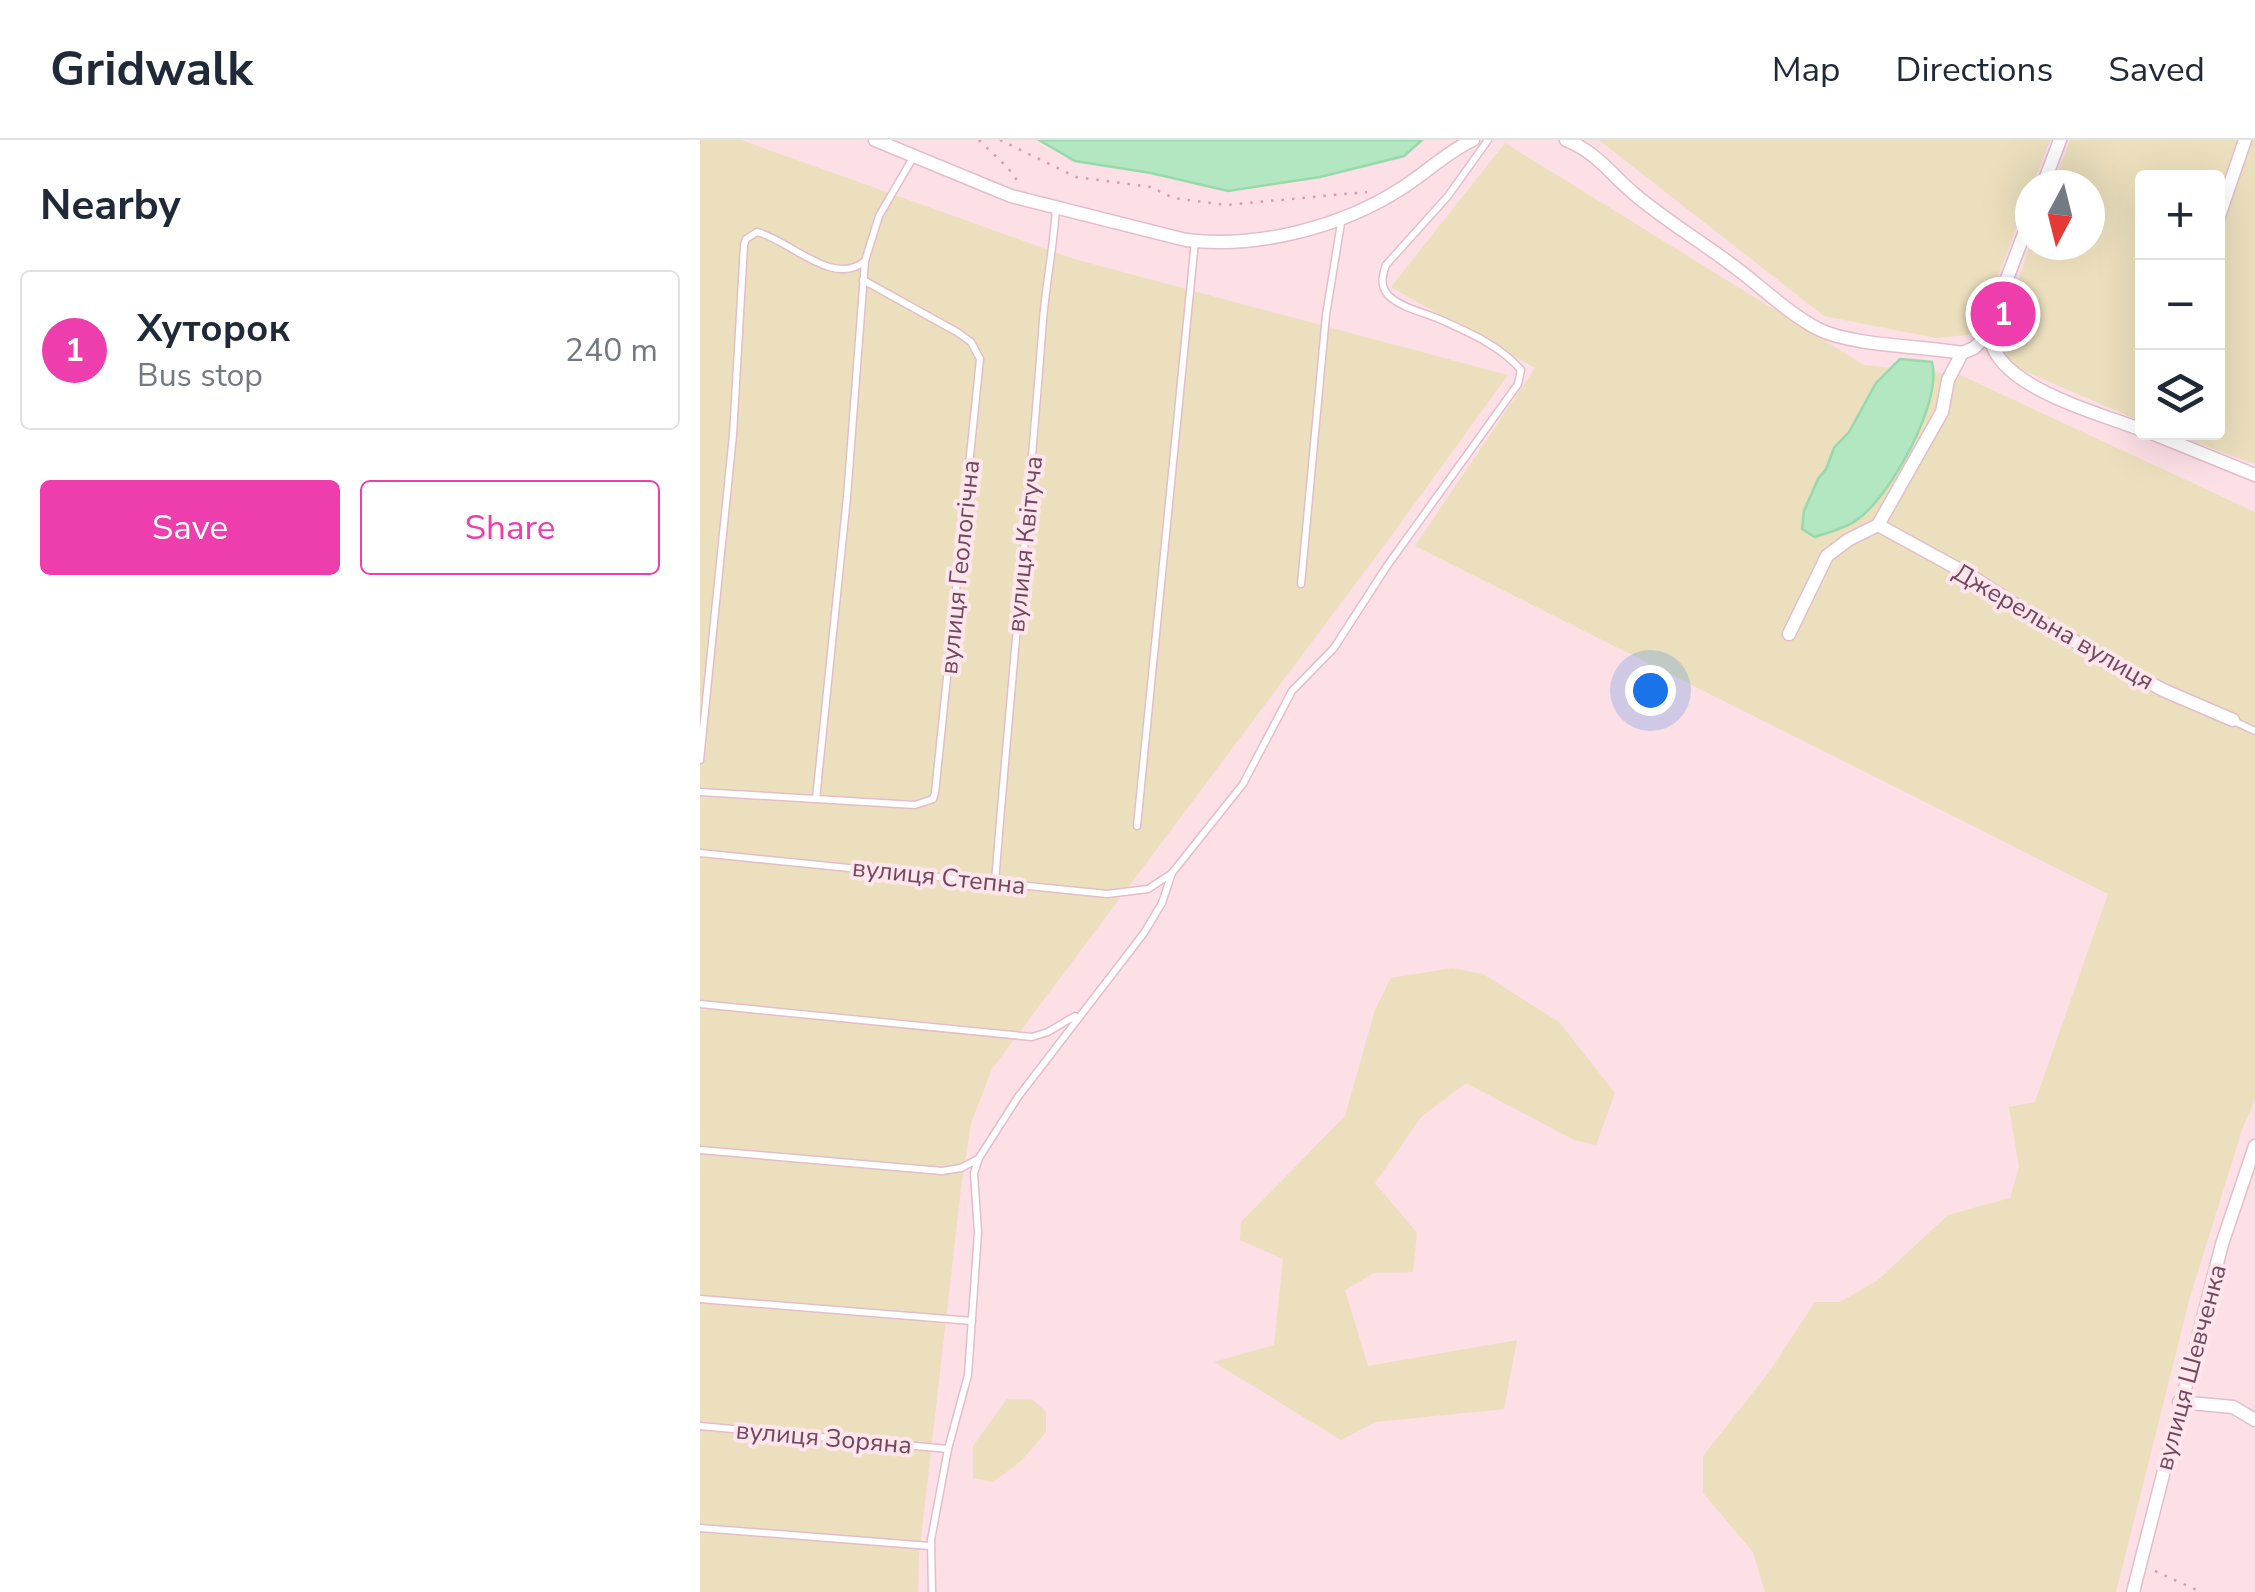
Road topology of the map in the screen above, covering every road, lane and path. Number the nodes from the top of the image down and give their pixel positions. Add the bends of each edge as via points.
1 (876, 140) edge
2 (979, 140) edge
3 (1000, 140) edge
4 (1473, 140) edge
5 (1488, 140) edge
6 (1566, 140) edge
7 (2060, 140) edge
8 (2245, 140) edge
9 (914, 156) junction
10 (2049, 170) edge
11 (1399, 190) junction
12 (2225, 199) edge
13 (1031, 201) junction
14 (1056, 206) junction
15 (1342, 216) junction
16 (1195, 241) junction
17 (2015, 259) edge
18 (865, 261) junction
19 (863, 280) junction
20 (1988, 334) junction
21 (1962, 353) junction
22 (2135, 423) edge
23 (2175, 440) edge
24 (2255, 475) edge
25 (1878, 525) junction
26 (1301, 584) dead end
27 (1789, 634) dead end
28 (2232, 720) joint
29 (2255, 731) edge
30 (700, 760) edge
31 (700, 792) edge
32 (816, 799) junction
33 (1136, 826) dead end
34 (700, 853) edge
35 (1172, 873) junction
36 (995, 882) junction
37 (700, 1004) edge
38 (1081, 1013) junction
39 (2255, 1146) edge
40 (700, 1150) edge
41 (979, 1158) junction
42 (700, 1299) edge
43 (972, 1321) junction
44 (2179, 1402) junction
45 (2255, 1420) edge
46 (700, 1426) edge
47 (948, 1448) junction
48 (700, 1528) edge
49 (930, 1546) junction
50 (2140, 1564) junction
51 (932, 1592) edge
52 (2133, 1592) edge
53 (2201, 1592) edge

1 - 9 street
2 - 13 path
3 - 11 path via 1076,177 1208,203
4 - 11 street
5 - 35 lane via 1381,278 1386,293 1402,305 1508,355 1522,370 1518,384 1334,648 1292,691 1243,784
6 - 21 street via 1586,148 1671,223 1821,331
7 - 10 street
8 - 12 street
9 - 13 street
9 - 18 lane via 879,216
11 - 15 street
13 - 14 street
14 - 16 street
14 - 36 lane, вулиця Квітуча
15 - 16 street via 1258,241
15 - 26 lane
16 - 33 lane
17 - 20 street
18 - 19 lane
18 - 30 lane via 836,270 757,232 744,244 733,436
19 - 32 lane
19 - 32 lane, вулиця Геологічна via 957,332 980,359 933,799 916,805
20 - 21 street
20 - 22 street via 2004,368 2031,386
21 - 25 street via 1942,412
23 - 24 street
25 - 27 street via 1828,556
25 - 28 street, Джерельна вулиця via 2056,632
28 - 29 lane
31 - 32 lane, вулиця Геологічна
34 - 36 lane, вулиця Степна
35 - 36 lane, вулиця Степна via 1125,894
35 - 38 lane via 1144,933
37 - 38 lane via 1032,1037
38 - 41 lane
39 - 44 street, вулиця Шевченка
40 - 41 lane via 942,1171
41 - 43 lane
42 - 43 lane
43 - 47 lane via 968,1375
44 - 45 street via 2233,1407
44 - 50 street, вулиця Шевченка
46 - 47 lane, вулиця Зоряна
47 - 49 lane
48 - 49 lane
49 - 51 lane
50 - 52 street, вулиця Шевченка
50 - 53 path

